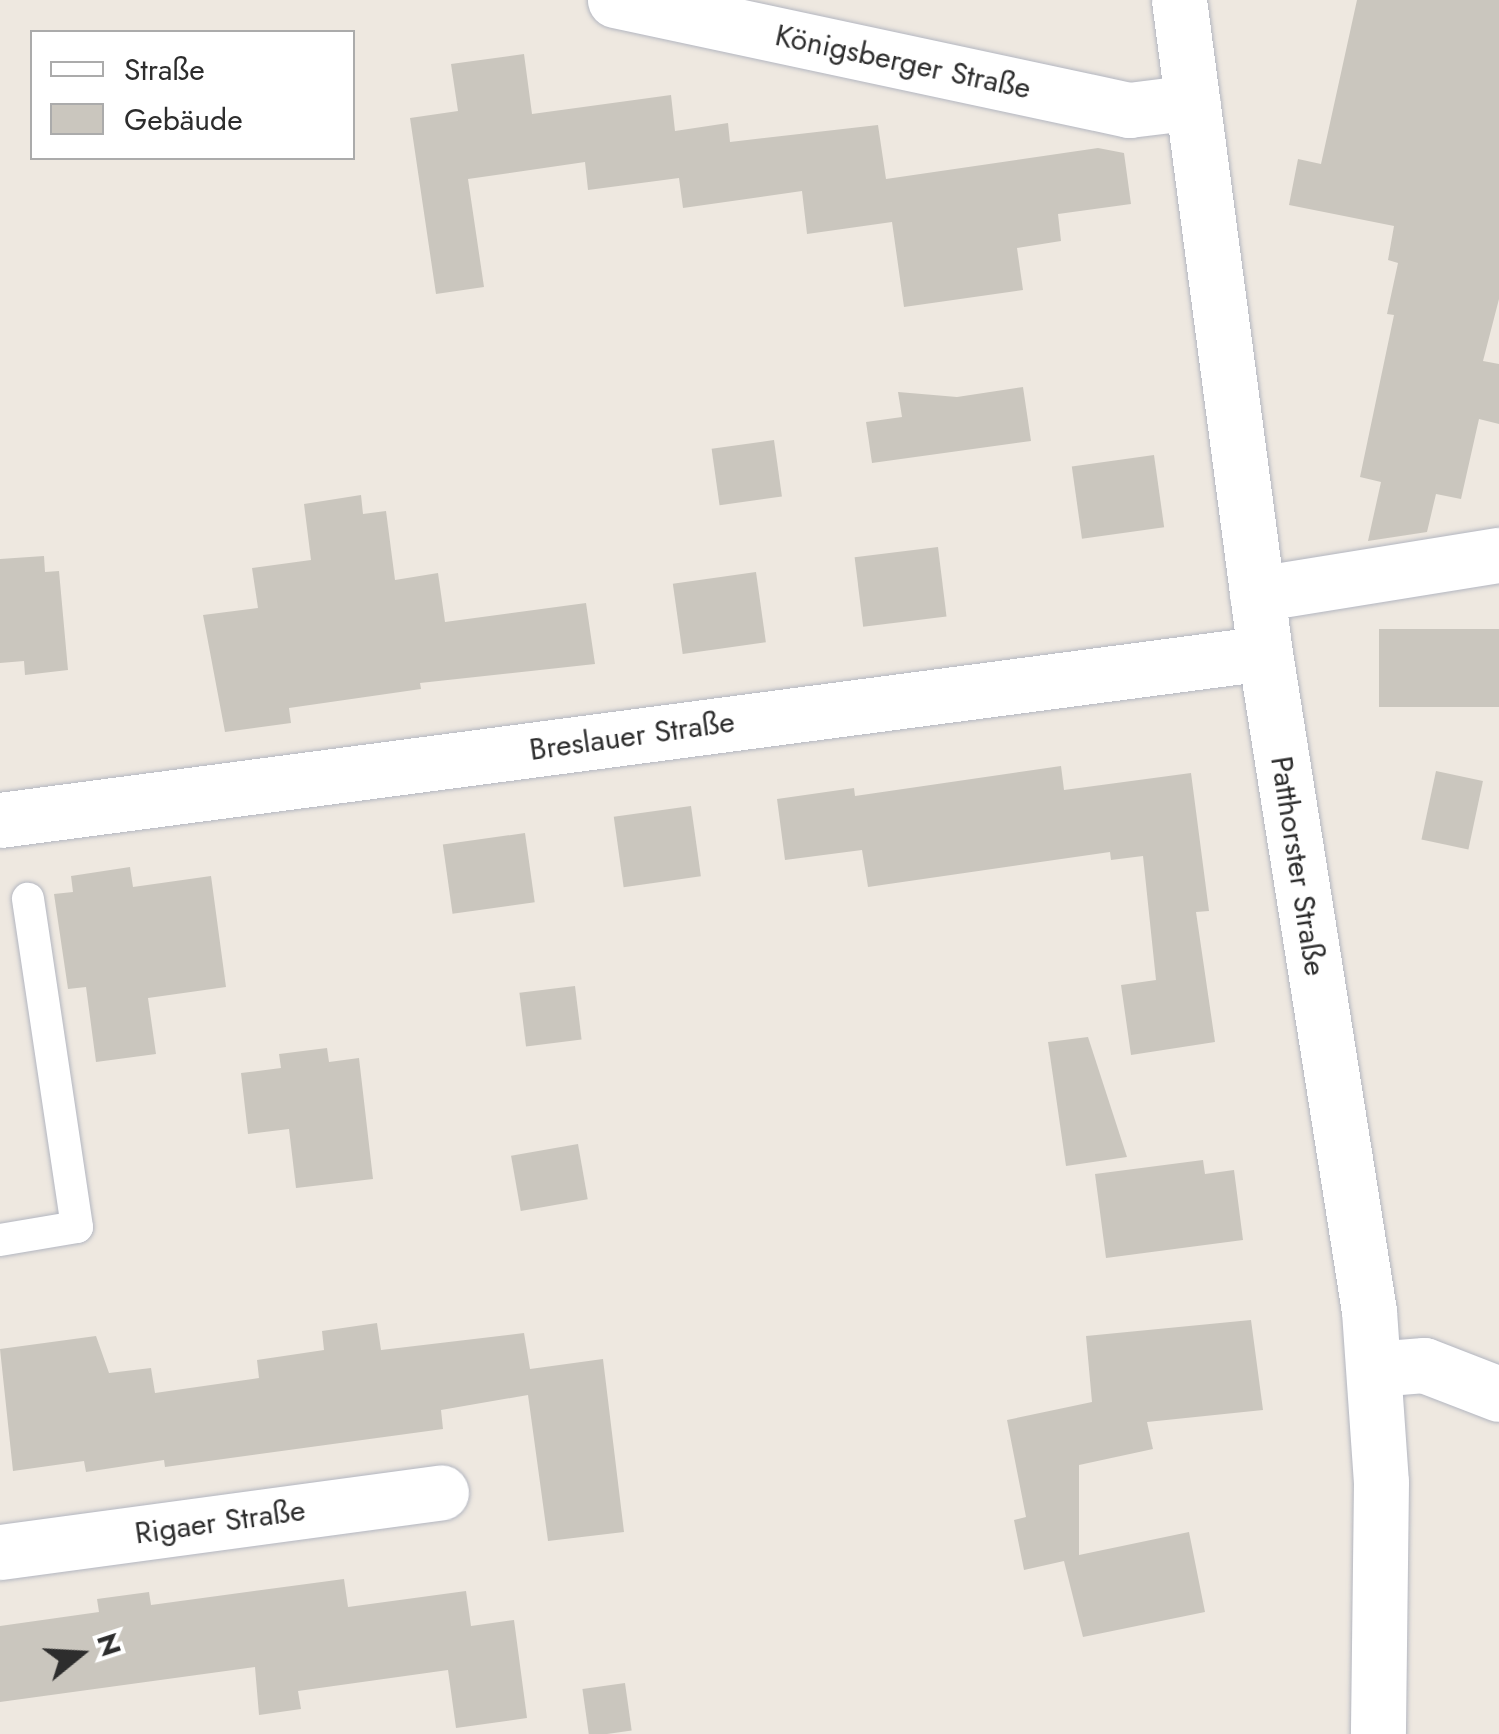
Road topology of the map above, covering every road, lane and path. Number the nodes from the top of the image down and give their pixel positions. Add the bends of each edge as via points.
1 (614, 0) edge
2 (1178, 0) edge
3 (1193, 102) junction
4 (1499, 555) edge
5 (1257, 594) junction
6 (1264, 653) junction
7 (0, 820) edge
8 (28, 899) dead end
9 (0, 1240) edge
10 (1374, 1368) junction
11 (1499, 1394) edge
12 (441, 1492) dead end
13 (0, 1552) edge
14 (1378, 1734) edge

1 - 3 street, Königsberger Straße via 1128,110
2 - 3 street, Patthorster Straße
3 - 5 street, Patthorster Straße
4 - 5 street
5 - 6 street, Patthorster Straße
6 - 7 street, Breslauer Straße
6 - 10 street, Patthorster Straße
8 - 9 lane via 77,1228
10 - 11 street via 1424,1364
10 - 14 street, Patthorster Straße via 1381,1482
12 - 13 street, Rigaer Straße

